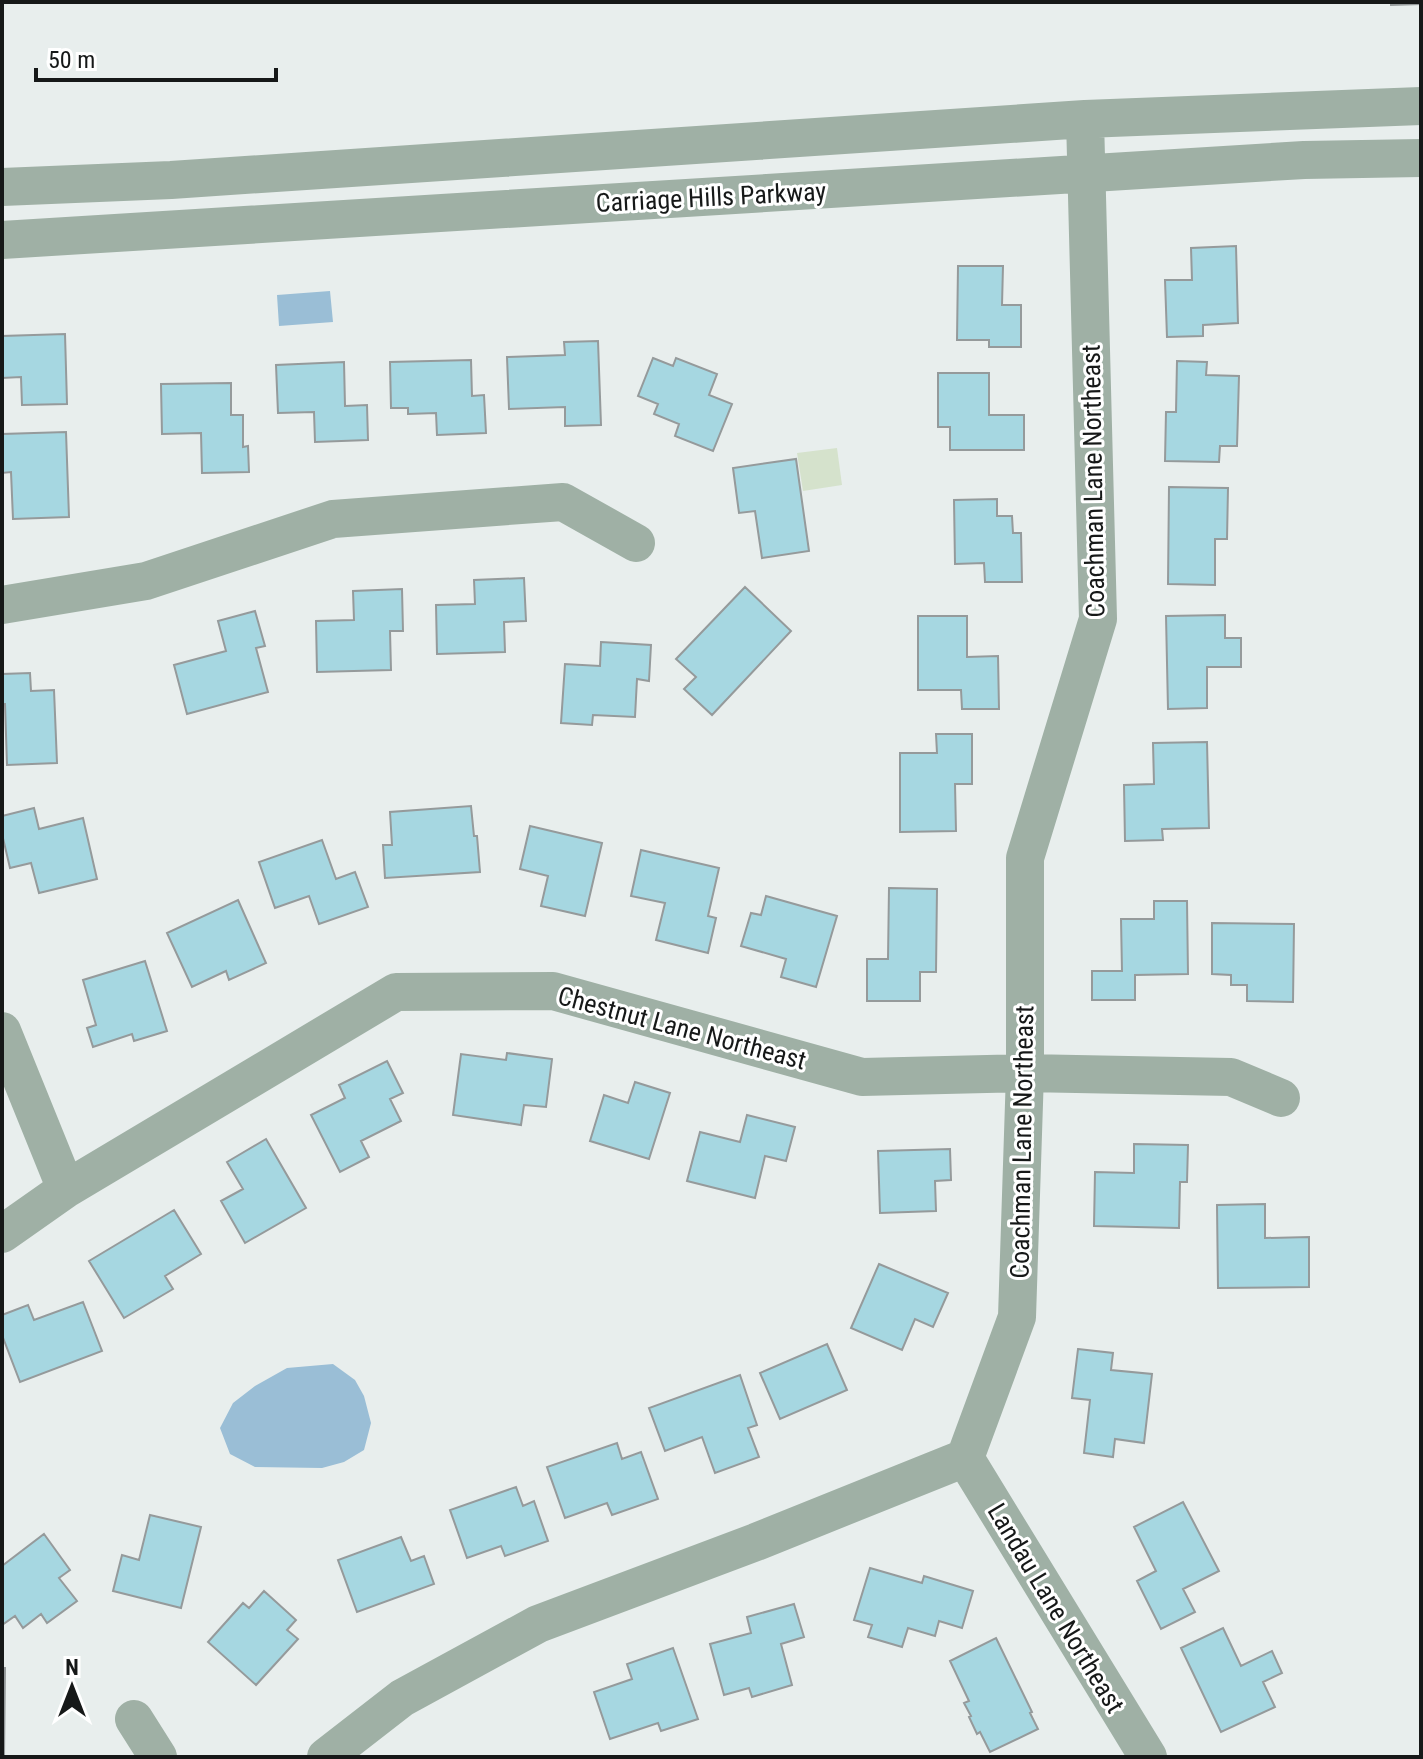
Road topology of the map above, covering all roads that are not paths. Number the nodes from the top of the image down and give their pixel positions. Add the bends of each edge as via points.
1 (1421, 106) edge
2 (1085, 119) junction
3 (1421, 158) edge
4 (1088, 173) junction
5 (2, 187) edge
6 (2, 240) edge
7 (636, 543) dead end
8 (2, 605) edge
9 (2, 1031) edge
10 (1025, 1073) junction
11 (1281, 1098) dead end
12 (66, 1189) junction
13 (2, 1234) edge
14 (965, 1458) junction
15 (134, 1719) dead end
16 (158, 1757) edge
17 (326, 1757) edge
18 (1148, 1757) edge

1 - 2 street, Carriage Hills Parkway
2 - 4 street, Coachman Lane Northeast
2 - 5 street, Carriage Hills Parkway
3 - 4 street, Carriage Hills Parkway
4 - 6 street, Carriage Hills Parkway
4 - 10 street, Coachman Lane Northeast via 1098,619 1025,858
7 - 8 street via 563,502 333,519 146,581
9 - 12 street
10 - 11 street, Chestnut Lane Northeast via 1231,1077
10 - 12 street, Chestnut Lane Northeast via 862,1077 553,991 396,992
10 - 14 street, Coachman Lane Northeast via 1017,1317
12 - 13 street, Chestnut Lane Northeast
14 - 17 street via 538,1624 402,1698
14 - 18 street, Landau Lane Northeast
15 - 16 street

